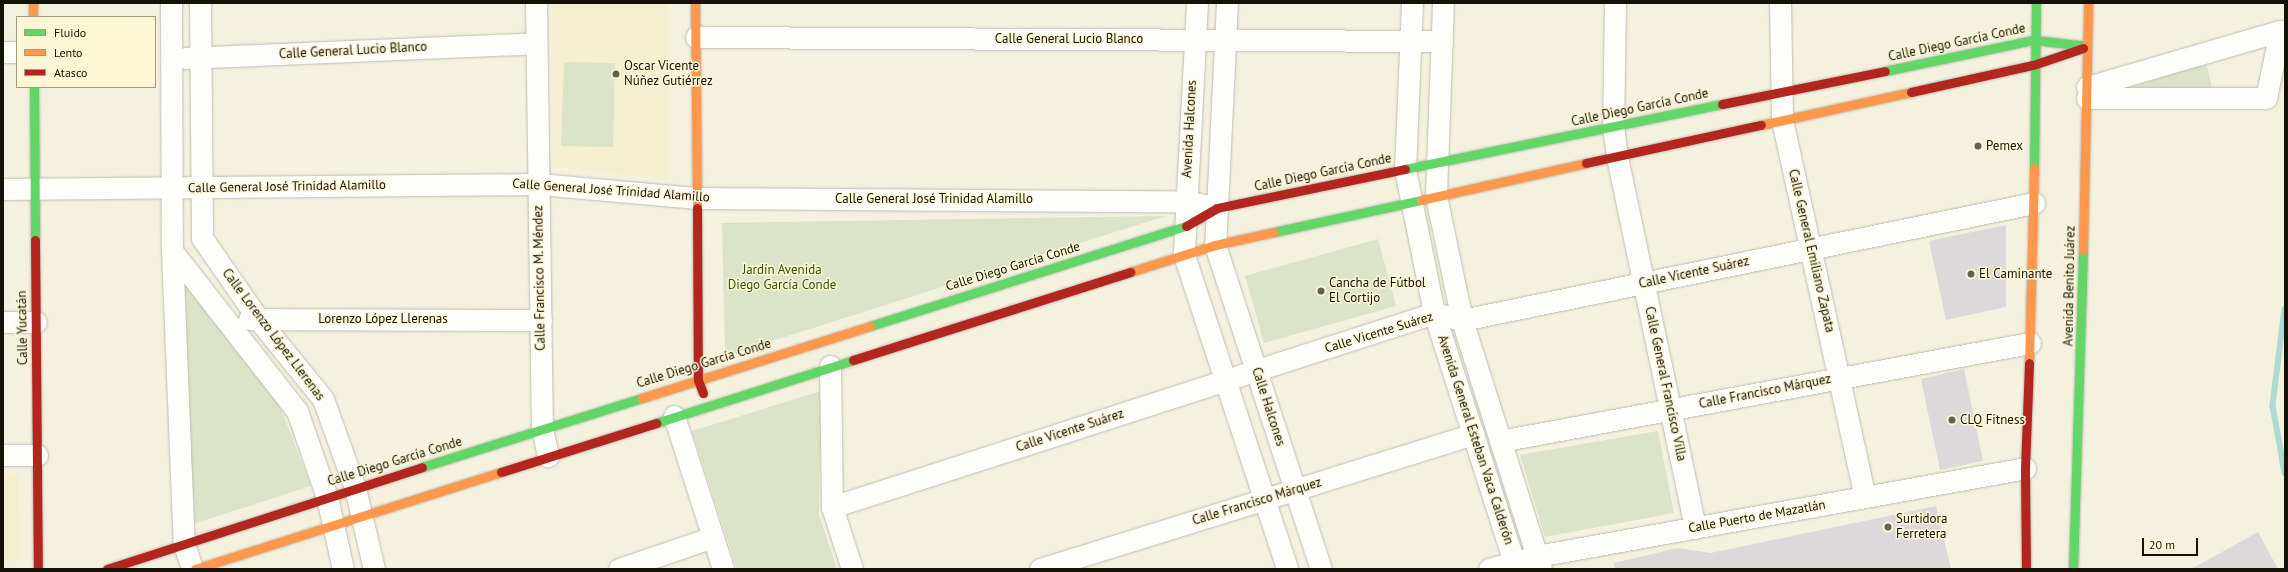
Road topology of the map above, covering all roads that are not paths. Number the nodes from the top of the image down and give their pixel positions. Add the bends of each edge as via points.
1 (33, 3) edge
2 (171, 3) edge
3 (200, 3) edge
4 (536, 3) edge
5 (695, 3) edge
6 (1197, 3) edge
7 (1227, 3) edge
8 (1412, 3) edge
9 (1443, 3) edge
10 (1615, 3) edge
11 (1780, 3) edge
12 (2036, 3) edge
13 (2088, 3) edge
14 (33, 16) edge
15 (696, 37) junction
16 (1195, 40) junction
17 (1226, 40) junction
18 (2034, 40) junction
19 (1411, 41) junction
20 (1442, 41) junction
21 (536, 43) junction
22 (2087, 46) junction
23 (3, 52) edge
24 (16, 52) edge
25 (170, 58) junction
26 (199, 58) junction
27 (2033, 65) junction
28 (34, 88) edge
29 (1781, 92) junction
30 (2087, 93) junction
31 (1782, 120) junction
32 (1613, 127) junction
33 (1617, 156) junction
34 (1437, 163) junction
35 (1405, 170) junction
36 (539, 184) junction
37 (200, 187) junction
38 (171, 188) junction
39 (3, 189) edge
40 (35, 189) junction
41 (1436, 196) junction
42 (697, 198) junction
43 (1187, 201) junction
44 (1412, 202) junction
45 (2034, 203) junction
46 (1217, 208) junction
47 (1185, 227) junction
48 (1215, 244) junction
49 (1810, 249) junction
50 (172, 251) junction
51 (1184, 255) junction
52 (1644, 283) junction
53 (1434, 313) junction
54 (226, 319) junction
55 (258, 319) junction
56 (541, 320) junction
57 (1462, 320) junction
58 (3, 322) edge
59 (36, 322) junction
60 (2030, 343) junction
61 (830, 366) junction
62 (1256, 371) junction
63 (1839, 378) junction
64 (698, 380) junction
65 (1225, 381) junction
66 (707, 406) junction
67 (1670, 410) junction
68 (674, 416) junction
69 (542, 429) junction
70 (1473, 434) junction
71 (1500, 441) junction
72 (3, 455) edge
73 (37, 455) junction
74 (548, 456) junction
75 (2025, 468) junction
76 (355, 488) junction
77 (1295, 490) junction
78 (326, 497) junction
79 (1865, 497) junction
80 (1264, 500) junction
81 (832, 507) junction
82 (361, 515) junction
83 (333, 524) junction
84 (1695, 528) junction
85 (713, 537) junction
86 (184, 544) junction
87 (1539, 563) edge
88 (1515, 565) edge
89 (38, 569) edge
90 (108, 569) edge
91 (192, 569) edge
92 (196, 569) edge
93 (343, 569) edge
94 (374, 569) edge
95 (619, 569) edge
96 (723, 569) edge
97 (852, 569) edge
98 (1040, 569) edge
99 (1287, 569) edge
100 (1321, 569) edge
101 (1489, 569) edge
102 (2026, 569) edge
103 (2074, 569) edge

1 - 14 street
2 - 25 street
3 - 26 street, Calle Lorenzo López Llerenas
4 - 21 street, Calle Francisco M. Méndez
5 - 15 street
6 - 16 street, Avenida Halcones
7 - 17 street
8 - 19 street, Avenida General Esteban Vaca Calderón
9 - 20 street, Avenida General Esteban Vaca Calderón
10 - 32 street, Calle General Francisco Villa
11 - 29 street, Calle General Emiliano Zapata
12 - 18 street
13 - 22 street, Avenida Benito Juárez
15 - 16 street, Calle General Lucio Blanco
15 - 42 street
16 - 17 street, Calle General Lucio Blanco
16 - 43 street, Avenida Halcones
17 - 19 street, Calle General Lucio Blanco
17 - 46 street
18 - 22 street, Calle Diego García Conde
18 - 27 street
18 - 29 street, Calle Diego García Conde
19 - 20 street, Calle General Lucio Blanco
19 - 35 street, Avenida General Esteban Vaca Calderón
20 - 34 street, Avenida General Esteban Vaca Calderón
21 - 26 street, Calle General Lucio Blanco
21 - 36 street, Calle Francisco M. Méndez
22 - 27 street
22 - 30 street, Avenida Benito Juárez
23 - 24 street
25 - 26 street, Calle General Lucio Blanco
25 - 38 street
26 - 37 street, Calle Lorenzo López Llerenas
27 - 31 street
27 - 45 street
28 - 40 street, Calle Yucatán
29 - 31 street, Calle General Emiliano Zapata
29 - 32 street, Calle Diego García Conde
30 - 30 street via 2280,31 2266,98
30 - 103 street, Avenida Benito Juárez
31 - 33 street
31 - 49 street, Calle General Emiliano Zapata
32 - 33 street, Calle General Francisco Villa
32 - 34 street, Calle Diego García Conde
33 - 41 street
33 - 52 street, Calle General Francisco Villa
34 - 35 street, Calle Diego García Conde
34 - 41 street, Avenida General Esteban Vaca Calderón
35 - 44 street, Avenida General Esteban Vaca Calderón
35 - 46 street, Calle Diego García Conde
36 - 37 street, Calle General José Trinidad Alamillo
36 - 42 street, Calle General José Trinidad Alamillo
36 - 56 street, Calle Francisco M. Méndez
37 - 38 street, Calle General José Trinidad Alamillo
37 - 55 street, Calle Lorenzo López Llerenas via 202,238
38 - 40 street, Calle General José Trinidad Alamillo
38 - 50 street
39 - 40 street, Calle General José Trinidad Alamillo
40 - 59 street, Calle Yucatán
41 - 44 street
41 - 57 street, Avenida General Esteban Vaca Calderón
42 - 43 street, Calle General José Trinidad Alamillo
42 - 64 street
43 - 46 street, Calle General José Trinidad Alamillo
43 - 47 street, Avenida Halcones
44 - 48 street
44 - 53 street, Avenida General Esteban Vaca Calderón
45 - 49 street, Calle Vicente Suárez
45 - 60 street
46 - 47 street, Calle Diego García Conde
46 - 48 street
47 - 51 street, Avenida Halcones
47 - 64 street, Calle Diego García Conde
48 - 51 street
48 - 62 street, Calle Halcones
49 - 52 street, Calle Vicente Suárez
49 - 63 street, Calle General Emiliano Zapata
50 - 54 street, Calle Lorenzo López Llerenas
50 - 86 street
51 - 61 street
51 - 65 street
52 - 57 street, Calle Vicente Suárez
52 - 67 street, Calle General Francisco Villa
53 - 57 street, Calle Vicente Suárez
53 - 62 street, Calle Vicente Suárez
53 - 70 street, Avenida General Esteban Vaca Calderón
54 - 55 street, Lorenzo López Llerenas
54 - 78 street, Calle Lorenzo López Llerenas via 297,411
55 - 56 street, Lorenzo López Llerenas
55 - 76 street, Calle Lorenzo López Llerenas via 323,399
56 - 69 street, Calle Francisco M. Méndez
57 - 71 street, Avenida General Esteban Vaca Calderón
58 - 59 street
59 - 73 street, Calle Yucatán
60 - 63 street, Calle Francisco Márquez
60 - 75 street
61 - 66 street
61 - 81 street
62 - 65 street, Calle Vicente Suárez
62 - 77 street, Calle Halcones
63 - 67 street, Calle Francisco Márquez
63 - 79 street, Calle General Emiliano Zapata
64 - 66 street
64 - 69 street, Calle Diego García Conde
65 - 80 street
65 - 81 street, Calle Vicente Suárez
66 - 68 street
67 - 71 street, Calle Francisco Márquez
67 - 84 street, Calle General Francisco Villa
68 - 74 street
68 - 85 street
69 - 74 street, Calle Francisco M. Méndez
69 - 76 street, Calle Diego García Conde
70 - 77 street, Calle Francisco Márquez
70 - 88 street, Avenida General Esteban Vaca Calderón
71 - 87 street, Avenida General Esteban Vaca Calderón
72 - 73 street
73 - 89 street, Calle Yucatán
74 - 82 street
75 - 79 street, Calle Puerto de Mazatlán
75 - 102 street
76 - 78 street, Calle Diego García Conde
76 - 82 street, Calle Lorenzo López Llerenas
77 - 80 street, Calle Francisco Márquez
77 - 100 street, Calle Halcones
78 - 83 street, Calle Lorenzo López Llerenas
78 - 86 street, Calle Diego García Conde
79 - 84 street, Calle Puerto de Mazatlán
80 - 98 street, Calle Francisco Márquez
80 - 99 street
81 - 97 street
82 - 83 street
82 - 94 street, Calle Lorenzo López Llerenas
83 - 92 street
83 - 93 street, Calle Lorenzo López Llerenas
84 - 87 street, Calle Puerto de Mazatlán
85 - 95 street
85 - 96 street
86 - 90 street, Calle Diego García Conde
86 - 91 street
87 - 88 street, Calle Puerto de Mazatlán
88 - 101 street, Calle Puerto de Mazatlán

